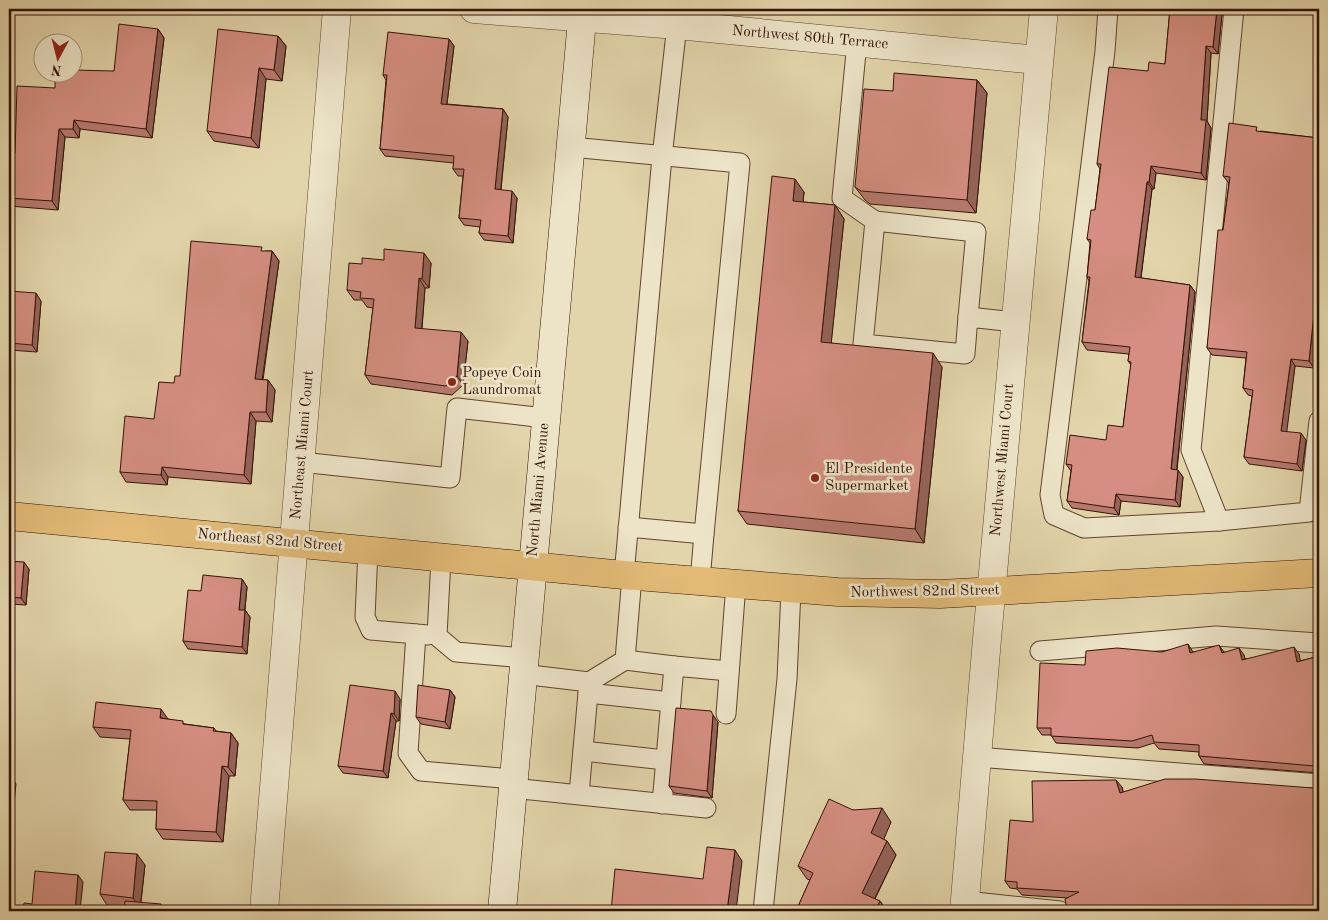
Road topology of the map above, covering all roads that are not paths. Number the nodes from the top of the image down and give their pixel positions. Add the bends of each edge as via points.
1 (337, 9) edge
2 (474, 9) edge
3 (1044, 9) edge
4 (1108, 9) edge
5 (1234, 9) edge
6 (582, 13) edge
7 (694, 21) edge
8 (858, 42) junction
9 (1038, 60) junction
10 (571, 147) junction
11 (662, 157) junction
12 (875, 221) junction
13 (968, 317) junction
14 (1016, 322) junction
15 (545, 418) junction
16 (1319, 421) edge
17 (302, 462) junction
18 (9, 516) edge
19 (1219, 521) junction
20 (628, 527) junction
21 (704, 534) junction
22 (295, 543) junction
23 (368, 551) junction
24 (441, 558) junction
25 (532, 566) junction
26 (1319, 573) edge
27 (628, 575) junction
28 (700, 581) junction
29 (736, 584) junction
30 (791, 590) junction
31 (991, 591) junction
32 (416, 634) junction
33 (437, 636) junction
34 (1319, 643) edge
35 (1040, 651) dead end
36 (626, 660) junction
37 (523, 666) junction
38 (674, 666) junction
39 (729, 670) junction
40 (589, 688) junction
41 (661, 706) junction
42 (726, 714) dead end
43 (583, 751) junction
44 (657, 754) junction
45 (977, 757) junction
46 (513, 784) junction
47 (1319, 784) edge
48 (579, 794) junction
49 (662, 804) junction
50 (706, 808) dead end
51 (965, 906) edge
52 (264, 911) edge
53 (502, 911) edge
54 (762, 911) edge
55 (1060, 911) edge

1 - 17 street, Northeast Miami Court
2 - 6 street, Northwest 80th Terrace
3 - 9 street, Northwest Miami Court
4 - 19 lane via 1106,51 1050,496 1054,515 1084,528
5 - 19 lane via 1191,450
6 - 7 street, Northwest 80th Terrace
6 - 10 street, North Miami Avenue
7 - 8 street, Northwest 80th Terrace
7 - 11 lane
8 - 9 street, Northwest 80th Terrace
8 - 12 lane via 842,198
9 - 14 street, Northwest Miami Court
10 - 11 lane
10 - 15 street, North Miami Avenue
11 - 20 lane
11 - 21 lane via 740,163
12 - 13 lane via 976,232
12 - 13 lane via 863,344 965,354
13 - 14 lane
14 - 31 street, Northwest Miami Court
15 - 17 lane via 457,408 450,478
15 - 25 street, North Miami Avenue
16 - 19 lane via 1310,512
17 - 22 street, Northeast Miami Court
18 - 22 main road, Northeast 82nd Street
20 - 21 lane
20 - 27 lane
21 - 28 lane
22 - 23 main road, Northeast 82nd Street
22 - 52 street, Northeast Miami Court
23 - 24 main road, Northeast 82nd Street
23 - 32 lane via 365,617 371,630
24 - 25 main road, Northeast 82nd Street
24 - 33 lane
25 - 27 main road, Northwest 82nd Street
25 - 37 street, North Miami Avenue
26 - 31 main road, Northwest 82nd Street
27 - 28 main road, Northwest 82nd Street
27 - 36 lane
28 - 29 main road, Northwest 82nd Street
29 - 30 main road, Northwest 82nd Street
29 - 39 lane
30 - 31 main road, Northwest 82nd Street via 888,594
30 - 54 lane via 787,679
31 - 45 street, Northwest Miami Court
32 - 33 lane
32 - 46 lane via 408,752 421,771
33 - 37 lane via 456,652
34 - 35 lane via 1216,636
36 - 38 lane
36 - 40 lane
37 - 40 lane
37 - 46 street, North Miami Avenue
38 - 39 lane
38 - 41 lane
39 - 42 lane
40 - 41 lane via 609,704
40 - 43 lane
41 - 44 lane
43 - 44 lane via 605,747
43 - 48 lane
44 - 49 lane
45 - 47 lane
45 - 51 street, Northwest Miami Court
46 - 48 lane
46 - 53 street, North Miami Avenue
48 - 49 lane
49 - 50 lane
51 - 55 lane

